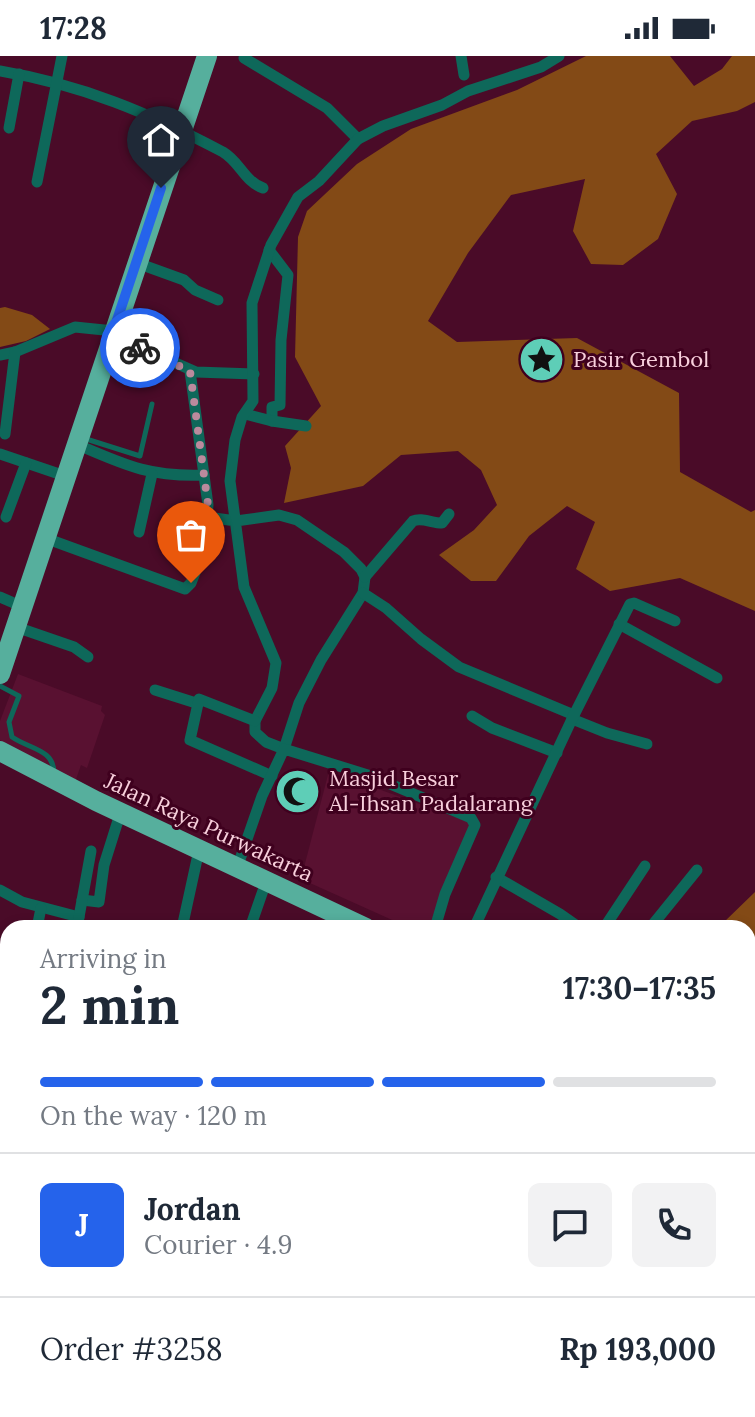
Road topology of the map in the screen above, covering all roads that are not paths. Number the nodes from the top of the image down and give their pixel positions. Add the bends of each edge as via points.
1 (5, 56) edge
2 (62, 56) edge
3 (207, 56) edge
4 (461, 56) edge
5 (559, 56) edge
6 (244, 58) dead end
7 (1, 71) edge
8 (19, 74) junction
9 (464, 75) dead end
10 (56, 83) junction
11 (9, 128) dead end
12 (182, 129) junction
13 (358, 139) junction
14 (37, 182) dead end
15 (263, 188) dead end
16 (269, 250) junction
17 (137, 263) junction
18 (218, 300) dead end
19 (113, 333) junction
20 (15, 352) junction
21 (0, 355) edge
22 (190, 371) junction
23 (254, 374) junction
24 (152, 404) dead end
25 (4, 412) edge
26 (245, 414) junction
27 (272, 421) junction
28 (306, 426) dead end
29 (5, 434) dead end
30 (77, 440) junction
31 (0, 454) edge
32 (26, 463) junction
33 (152, 474) junction
34 (204, 475) junction
35 (65, 476) junction
36 (449, 514) dead end
37 (6, 517) dead end
38 (207, 517) junction
39 (236, 521) junction
40 (139, 532) dead end
41 (45, 538) junction
42 (365, 577) junction
43 (363, 593) junction
44 (0, 597) edge
45 (20, 617) junction
46 (675, 621) dead end
47 (619, 624) junction
48 (88, 657) dead end
49 (0, 674) edge
50 (717, 678) dead end
51 (0, 686) edge
52 (155, 690) dead end
53 (196, 703) junction
54 (472, 716) dead end
55 (573, 717) junction
56 (255, 721) junction
57 (647, 744) dead end
58 (284, 749) junction
59 (0, 751) edge
60 (557, 753) junction
61 (0, 766) edge
62 (33, 767) junction
63 (272, 776) junction
64 (54, 778) junction
65 (121, 811) junction
66 (199, 850) junction
67 (91, 851) dead end
68 (645, 866) dead end
69 (237, 868) junction
70 (697, 870) dead end
71 (496, 877) junction
72 (266, 882) junction
73 (0, 890) edge
74 (82, 900) junction
75 (41, 908) junction
76 (39, 920) edge
77 (71, 920) edge
78 (79, 920) edge
79 (184, 920) edge
80 (253, 920) edge
81 (333, 920) edge
82 (437, 920) edge
83 (477, 920) edge
84 (569, 920) edge
85 (609, 920) edge
86 (656, 920) edge

1 - 7 street
2 - 10 street
3 - 12 highway
4 - 9 street
5 - 13 street
6 - 13 street via 327,108
7 - 8 street
8 - 10 street
8 - 11 street
10 - 12 street via 120,102
10 - 14 street
12 - 15 street via 228,155 248,180
12 - 17 highway
13 - 16 street via 298,197
16 - 23 street via 252,303
16 - 27 street via 288,275 280,405 272,407
17 - 18 street via 184,280
17 - 19 highway
19 - 20 street via 70,329
19 - 22 street
19 - 30 highway
20 - 21 street
20 - 25 street
22 - 23 street
22 - 34 street
23 - 26 street via 253,401
24 - 30 lane via 140,456
25 - 29 street
26 - 27 street
26 - 39 street via 230,468
27 - 28 street
30 - 33 street
30 - 35 highway
31 - 32 street
32 - 35 street
32 - 37 street
33 - 34 street
33 - 40 street
34 - 38 street
35 - 41 highway
36 - 42 street via 442,523 413,521
38 - 39 street
38 - 41 street via 198,565 185,589
39 - 42 street via 279,515 297,520 344,552
39 - 56 street via 244,587 276,663 272,688
41 - 45 highway
42 - 43 street
43 - 55 street via 459,667
43 - 58 street via 299,703
44 - 45 street
45 - 48 street
45 - 49 highway
46 - 47 street via 633,602
47 - 50 street
47 - 55 street
51 - 64 lane via 19,696 9,722 12,737 47,754
52 - 53 street
53 - 56 street via 202,699
53 - 63 street via 190,740
54 - 60 street
55 - 57 street
55 - 60 street
56 - 58 street via 259,736
58 - 63 street
58 - 82 street via 371,776 471,818 475,825
59 - 62 highway, Jalan Raya Purwakarta
60 - 71 street
61 - 62 highway, Jalan Raya Purwakarta
62 - 64 highway, Jalan Raya Purwakarta
63 - 69 street
64 - 65 highway, Jalan Raya Purwakarta
65 - 66 highway, Jalan Raya Purwakarta
65 - 74 street via 99,902
66 - 69 highway, Jalan Raya Purwakarta
66 - 79 street
67 - 74 street
68 - 85 street
69 - 72 highway, Jalan Raya Purwakarta
70 - 86 street
71 - 83 street
71 - 84 street
72 - 80 street
72 - 81 highway, Jalan Raya Purwakarta
73 - 75 street
74 - 78 street
75 - 76 street
75 - 77 street

